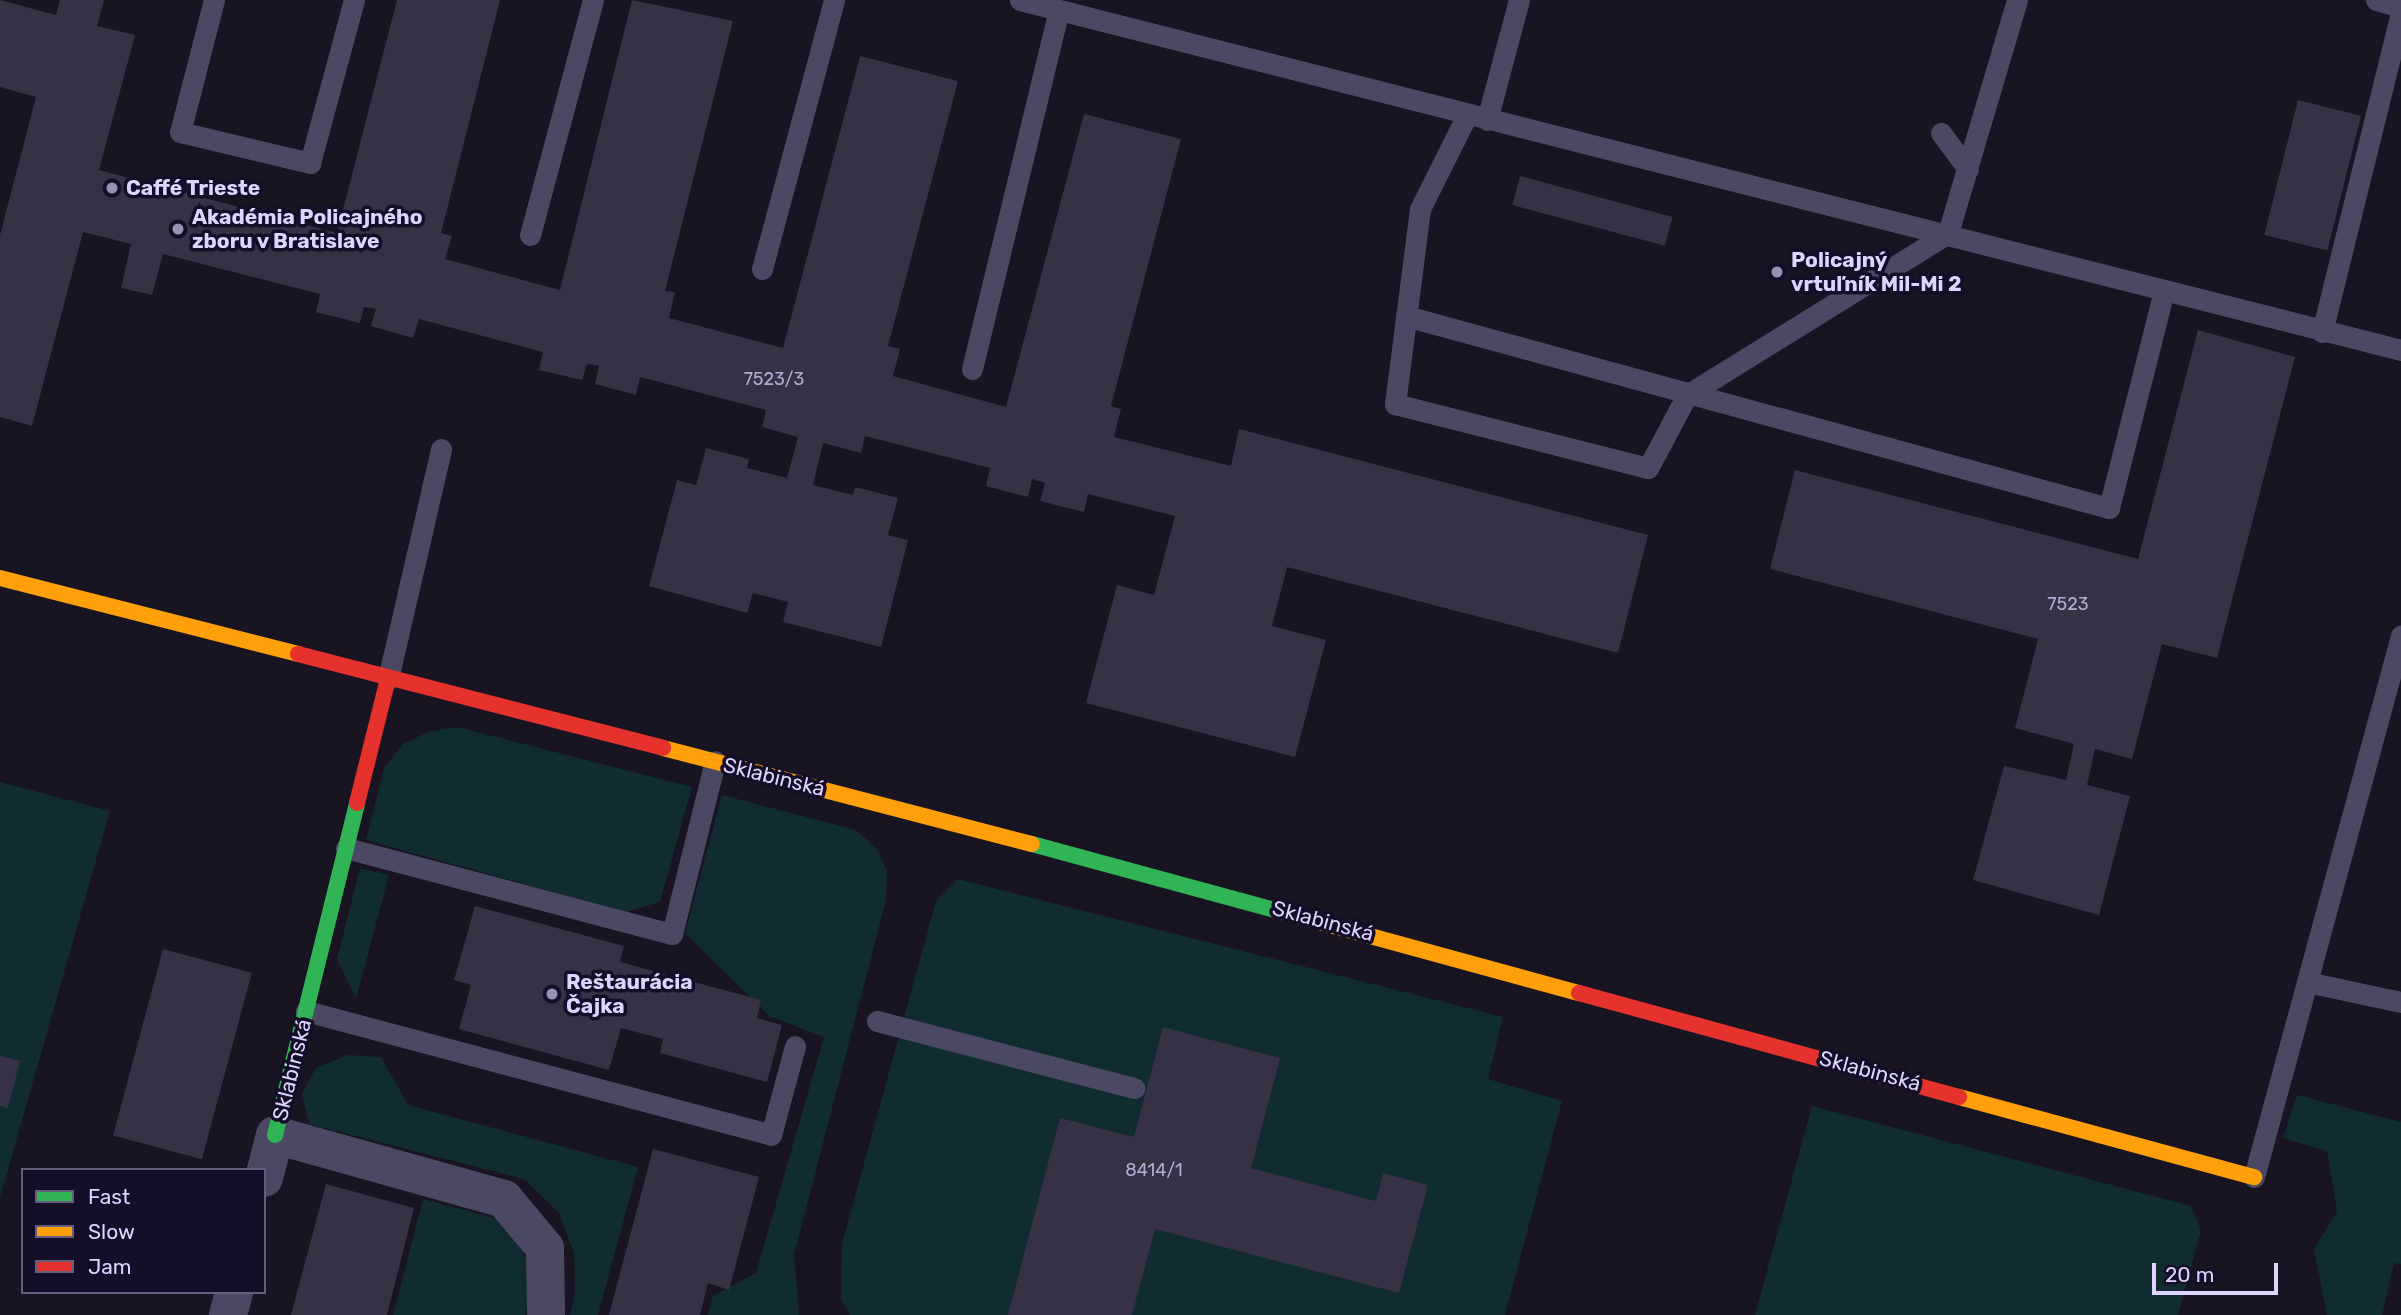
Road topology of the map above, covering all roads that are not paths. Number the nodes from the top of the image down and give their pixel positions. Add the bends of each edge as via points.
1 (214, 0) edge
2 (354, 0) edge
3 (593, 0) edge
4 (834, 0) edge
5 (1020, 0) edge
6 (1519, 0) edge
7 (2017, 0) edge
8 (2376, 0) edge
9 (2401, 7) edge
10 (1059, 10) junction
11 (2401, 13) edge
12 (1477, 117) junction
13 (1941, 133) dead end
14 (1968, 169) junction
15 (1948, 233) junction
16 (530, 235) dead end
17 (762, 269) dead end
18 (2164, 290) junction
19 (1406, 316) junction
20 (2322, 332) junction
21 (2401, 350) edge
22 (972, 369) dead end
23 (1687, 395) junction
24 (441, 449) dead end
25 (0, 578) edge
26 (2401, 636) edge
27 (387, 679) junction
28 (715, 761) junction
29 (346, 848) junction
30 (2307, 982) junction
31 (2401, 1002) edge
32 (306, 1011) junction
33 (877, 1021) dead end
34 (795, 1046) dead end
35 (1134, 1088) dead end
36 (275, 1135) junction
37 (266, 1170) edge
38 (2254, 1177) joint
39 (233, 1294) edge
40 (228, 1315) edge
41 (546, 1315) edge

1 - 2 lane via 180,132 310,163
3 - 16 lane
4 - 17 lane
5 - 10 lane
6 - 12 lane
7 - 14 lane
8 - 9 lane
10 - 12 lane
10 - 22 lane
11 - 20 lane
12 - 15 lane
12 - 19 lane via 1420,209
13 - 14 lane
14 - 15 lane
15 - 18 lane
15 - 23 lane
18 - 20 lane
18 - 23 lane via 2109,508
19 - 23 lane
19 - 23 lane via 1395,404 1647,468
20 - 21 lane
24 - 27 lane
25 - 27 street, Sklabinská
26 - 30 lane
27 - 28 street, Sklabinská
27 - 29 street, Sklabinská
28 - 29 lane via 672,934
28 - 38 street, Sklabinská via 1527,976
29 - 32 street, Sklabinská
30 - 31 lane
30 - 38 lane
32 - 34 lane via 771,1135
32 - 36 street, Sklabinská
33 - 35 lane
36 - 37 street, Sklabinská
36 - 41 street, Sklabinská via 504,1199 545,1248
39 - 40 street

